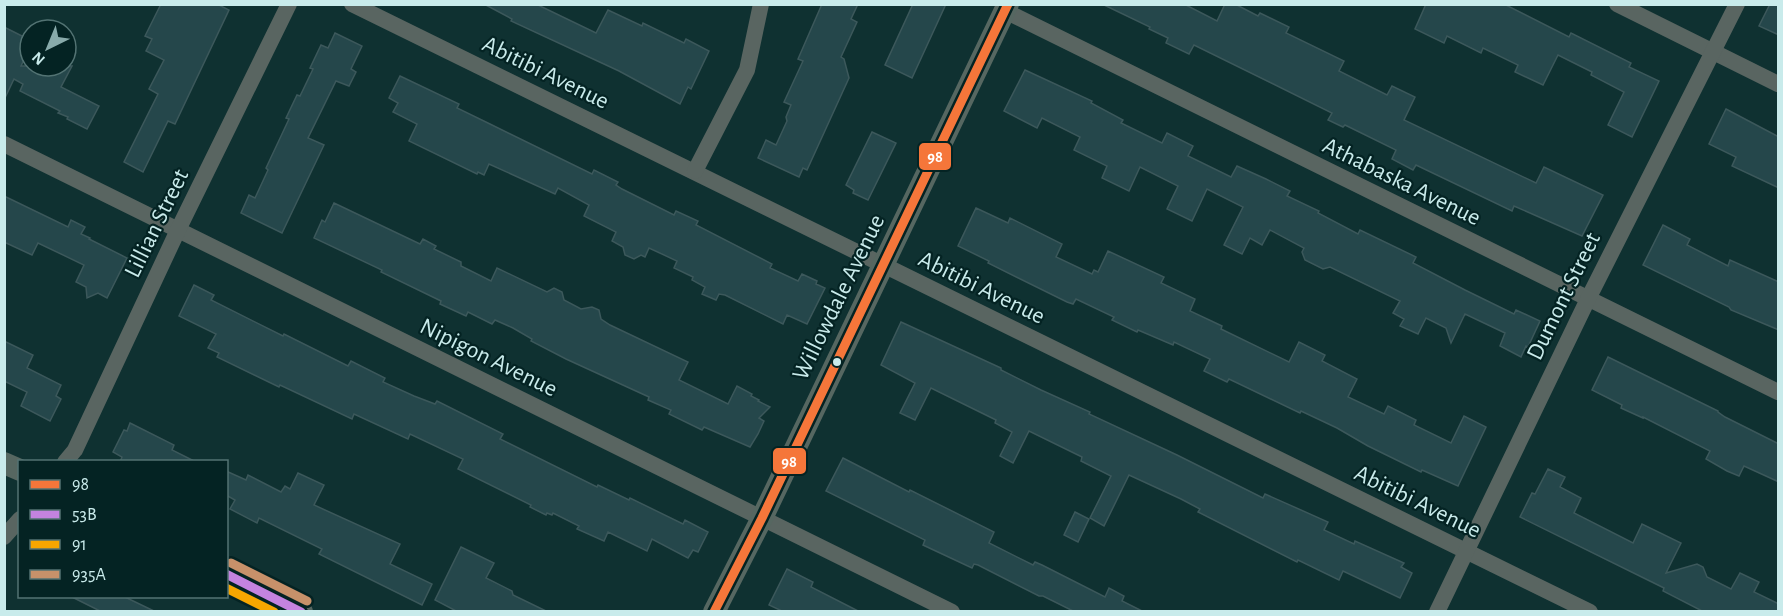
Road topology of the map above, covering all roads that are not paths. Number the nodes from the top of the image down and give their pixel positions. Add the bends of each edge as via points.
1 (289, 4) edge
2 (352, 4) edge
3 (761, 4) edge
4 (1617, 4) edge
5 (1737, 4) edge
6 (1007, 8) edge
7 (1712, 52) junction
8 (1779, 84) edge
9 (4, 144) edge
10 (695, 171) junction
11 (178, 230) junction
12 (883, 265) junction
13 (1588, 299) junction
14 (1779, 392) edge
15 (67, 460) edge
16 (4, 463) edge
17 (18, 470) edge
18 (762, 518) junction
19 (18, 521) edge
20 (4, 537) edge
21 (1466, 552) junction
22 (228, 575) edge
23 (302, 612) edge
24 (714, 612) edge
25 (952, 612) edge
26 (1437, 612) edge
27 (1590, 612) edge

1 - 11 street, Lillian Street
2 - 10 street, Abitibi Avenue
3 - 10 street via 747,70
4 - 7 street
5 - 7 street, Dumont Street
6 - 12 street, Willowdale Avenue
6 - 13 street, Athabaska Avenue
7 - 8 street
7 - 13 street, Dumont Street
9 - 11 street, Nipigon Avenue
10 - 12 street, Abitibi Avenue
11 - 15 street, Lillian Street via 75,450
11 - 18 street, Nipigon Avenue
12 - 18 street, Willowdale Avenue
12 - 21 street, Abitibi Avenue
13 - 14 street, Athabaska Avenue
13 - 21 street, Dumont Street
16 - 17 street
18 - 24 street, Willowdale Avenue
18 - 25 street, Nipigon Avenue
19 - 20 street
21 - 26 street, Dumont Street
21 - 27 street, Abitibi Avenue
22 - 23 street

